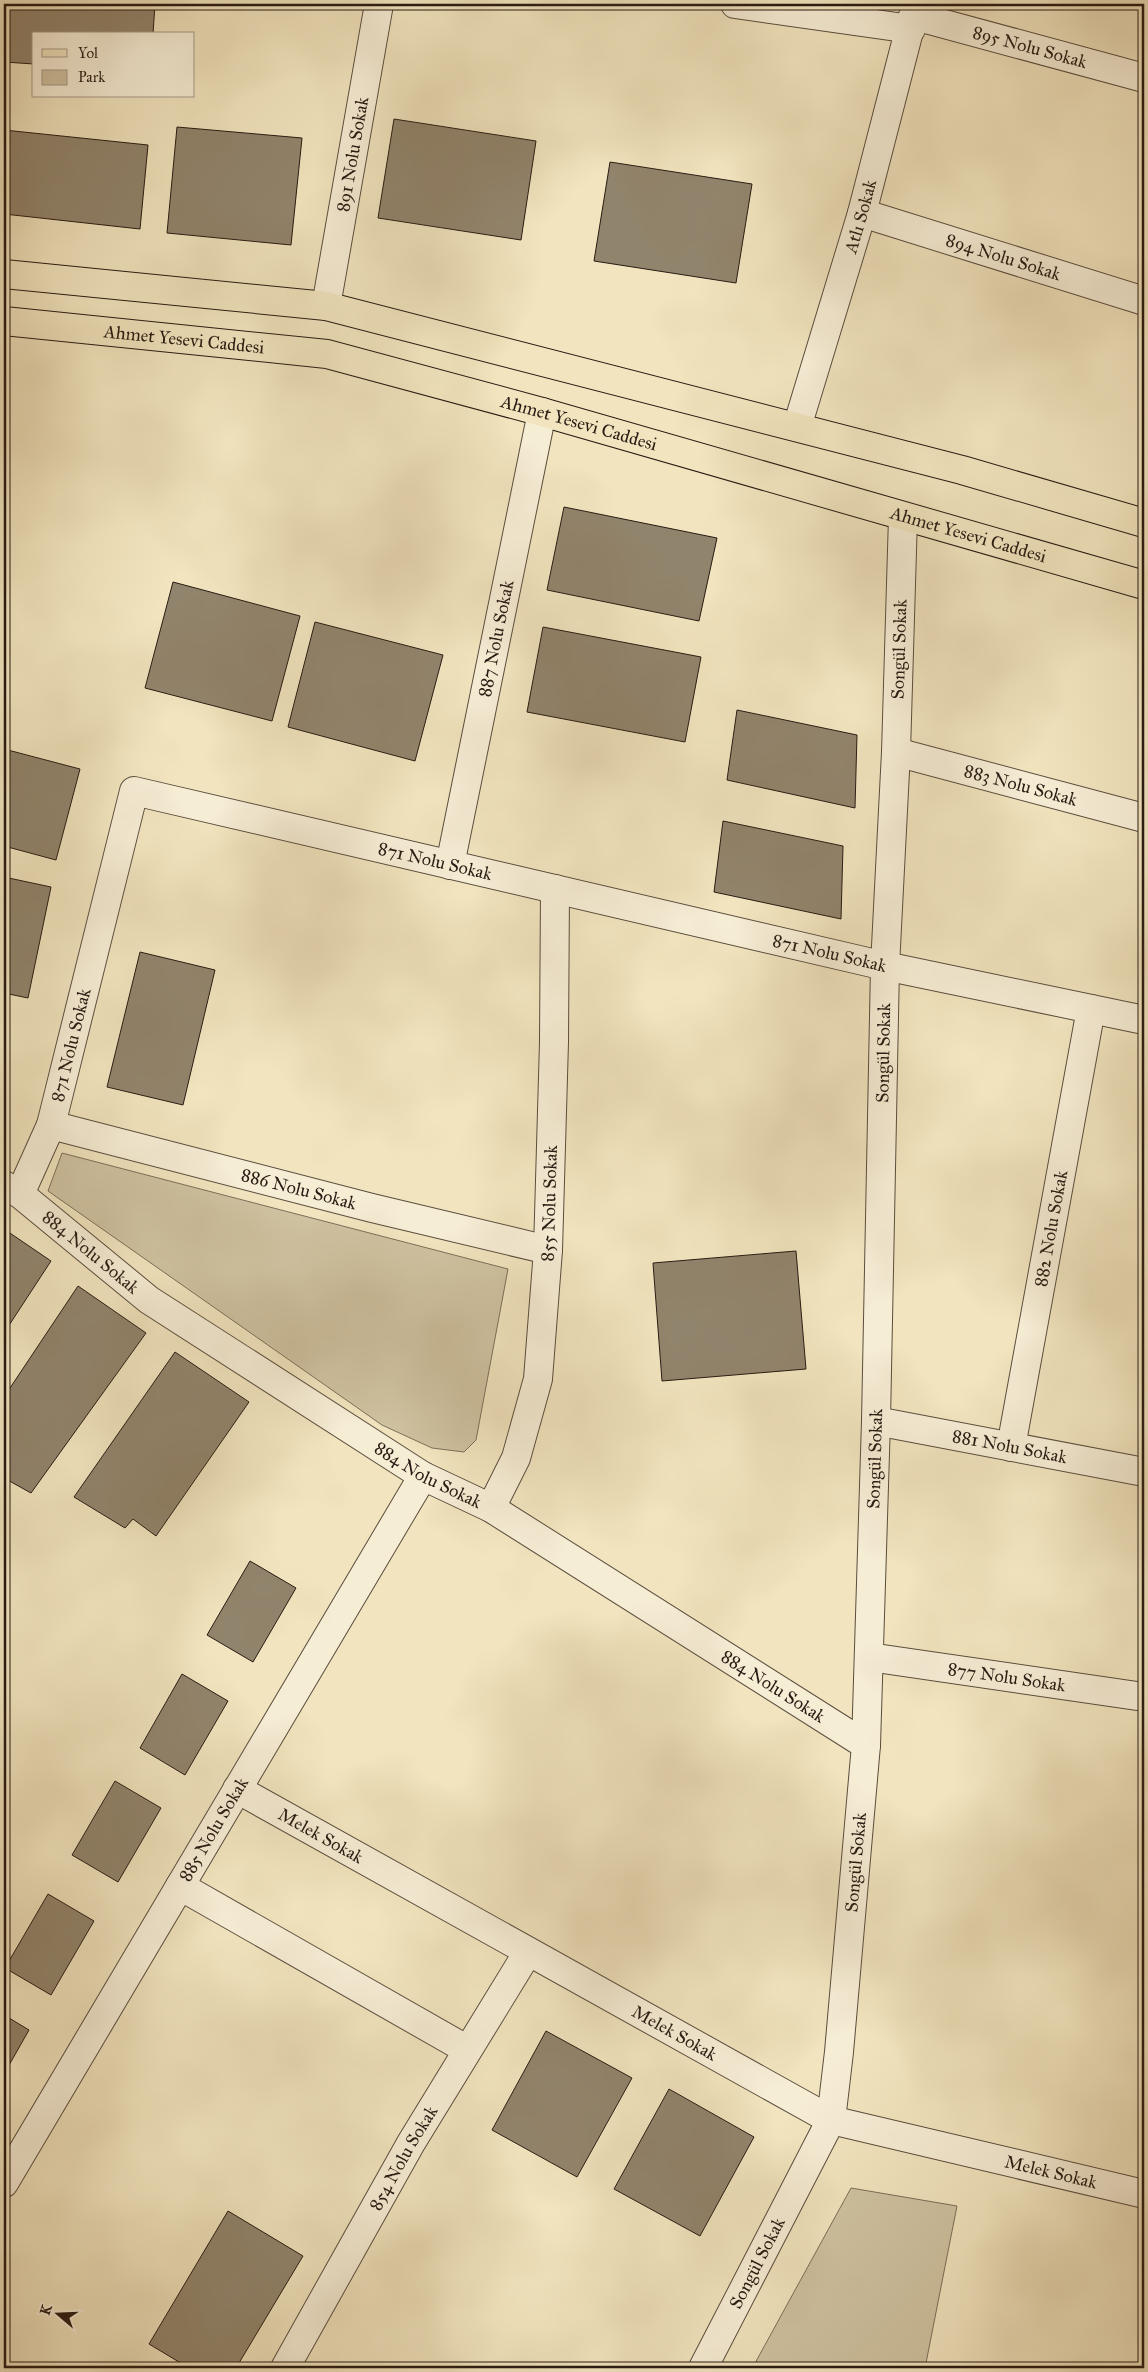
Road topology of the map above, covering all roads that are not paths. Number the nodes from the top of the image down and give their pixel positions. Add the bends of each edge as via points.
1 (379, 4) edge
2 (735, 4) edge
3 (914, 16) edge
4 (1144, 78) edge
5 (862, 213) junction
6 (4, 274) edge
7 (1144, 301) edge
8 (326, 306) junction
9 (4, 321) edge
10 (542, 412) junction
11 (796, 427) junction
12 (903, 517) junction
13 (1144, 523) edge
14 (1144, 585) edge
15 (896, 752) junction
16 (1144, 818) edge
17 (450, 865) junction
18 (555, 889) junction
19 (884, 966) junction
20 (1091, 1009) junction
21 (1144, 1020) edge
22 (51, 1125) junction
23 (12, 1189) edge
24 (548, 1250) junction
25 (876, 1421) junction
26 (1011, 1447) junction
27 (1144, 1472) edge
28 (423, 1476) junction
29 (491, 1508) junction
30 (869, 1657) junction
31 (1144, 1697) edge
32 (866, 1745) junction
33 (237, 1789) junction
34 (180, 1886) junction
35 (528, 1952) junction
36 (466, 2049) junction
37 (831, 2120) junction
38 (4, 2183) edge
39 (1144, 2194) edge
40 (284, 2368) edge
41 (703, 2368) edge

1 - 8 street, 891 Nolu Sokak
2 - 3 street, 895 Nolu Sokak
3 - 4 street, 895 Nolu Sokak
3 - 5 street, Atlı Sokak
5 - 7 street, 894 Nolu Sokak
5 - 11 street, Atlı Sokak
6 - 8 main road
8 - 11 main road
9 - 10 main road, Ahmet Yesevi Caddesi via 327,354
10 - 12 main road, Ahmet Yesevi Caddesi
10 - 17 street, 887 Nolu Sokak
11 - 13 main road via 962,470
12 - 14 main road, Ahmet Yesevi Caddesi
12 - 15 street, Songül Sokak
15 - 16 street, 883 Nolu Sokak
15 - 19 street, Songül Sokak
17 - 18 street, 871 Nolu Sokak
17 - 22 street, 871 Nolu Sokak via 134,791
18 - 19 street, 871 Nolu Sokak
18 - 24 street, 855 Nolu Sokak
19 - 20 street, 871 Nolu Sokak
19 - 25 street, Songül Sokak
20 - 21 street, 871 Nolu Sokak
20 - 26 street, 882 Nolu Sokak
22 - 23 street, 871 Nolu Sokak
22 - 24 street, 886 Nolu Sokak
23 - 28 street, 884 Nolu Sokak via 149,1300
24 - 29 street, 855 Nolu Sokak via 538,1379 516,1458
25 - 26 street, 881 Nolu Sokak
25 - 30 street, Songül Sokak
26 - 27 street, 881 Nolu Sokak
28 - 29 street, 884 Nolu Sokak
28 - 33 street, 885 Nolu Sokak
29 - 32 street, 884 Nolu Sokak
30 - 31 street, 877 Nolu Sokak
30 - 32 street, Songül Sokak
32 - 37 street, Songül Sokak
33 - 34 street, 885 Nolu Sokak
33 - 35 street, Melek Sokak
34 - 36 street
34 - 38 street, 885 Nolu Sokak
35 - 36 street, 854 Nolu Sokak
35 - 37 street, Melek Sokak
36 - 40 street, 854 Nolu Sokak
37 - 39 street, Melek Sokak
37 - 41 street, Songül Sokak

